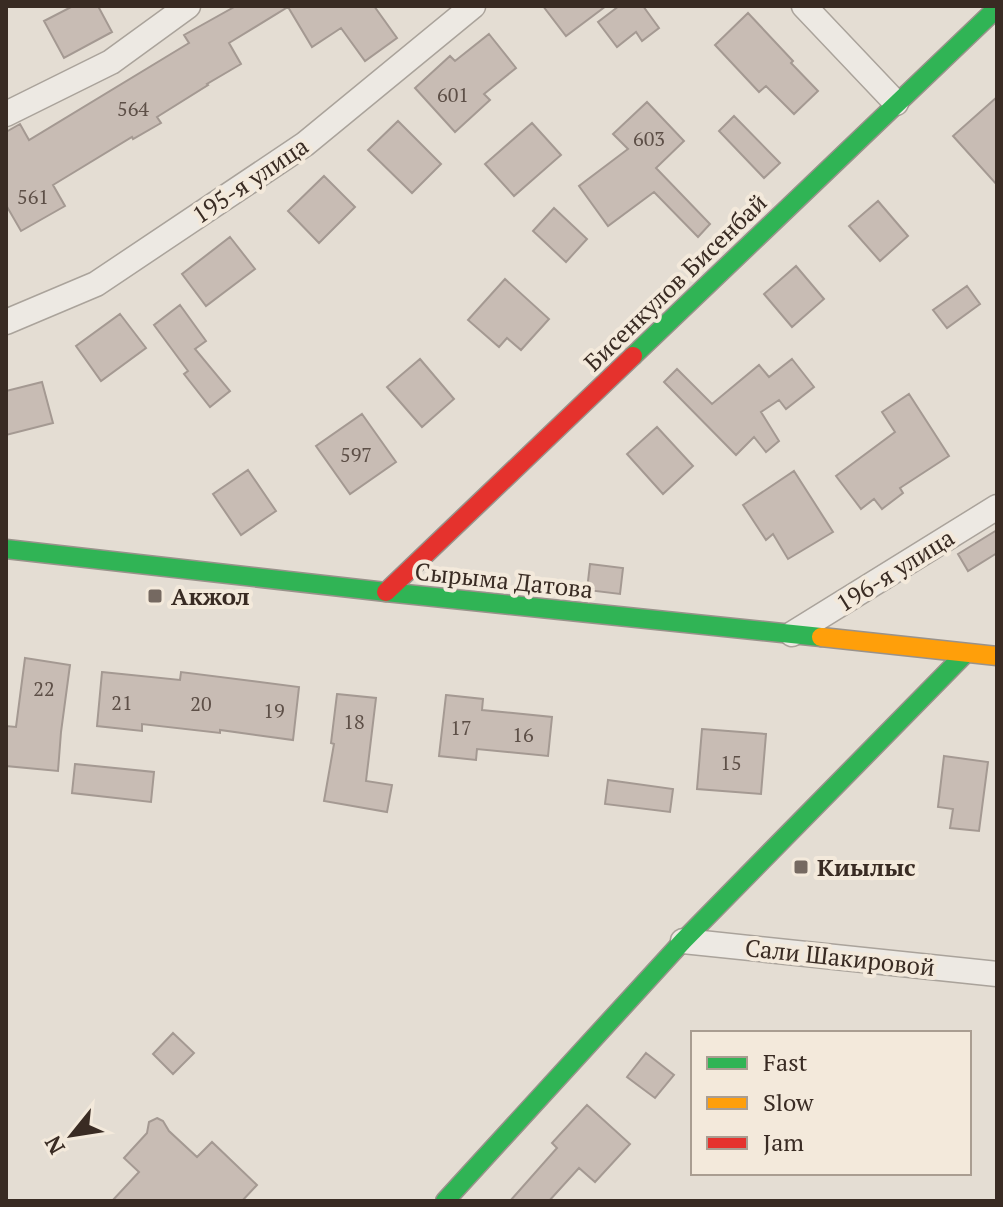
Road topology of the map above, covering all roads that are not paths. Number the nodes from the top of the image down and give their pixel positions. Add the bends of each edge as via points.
1 (188, 6) edge
2 (473, 6) edge
3 (804, 6) edge
4 (997, 8) edge
5 (896, 103) junction
6 (6, 114) edge
7 (6, 322) edge
8 (997, 507) edge
9 (6, 549) edge
10 (386, 592) junction
11 (792, 634) junction
12 (965, 654) junction
13 (997, 656) edge
14 (683, 941) junction
15 (997, 974) edge
16 (445, 1201) edge

1 - 6 street via 111,62
2 - 7 street, 195-я улица via 292,153 96,284
3 - 5 street
4 - 5 street, Бисенкулов Бисенбай
5 - 10 street, Бисенкулов Бисенбай
8 - 11 street, 196-я улица
9 - 10 street, Сырыма Датова
10 - 11 street, Сырыма Датова
11 - 12 street, Сырыма Датова
12 - 13 street, Сырыма Датова
12 - 14 street
14 - 15 street, Сали Шакировой
14 - 16 street

